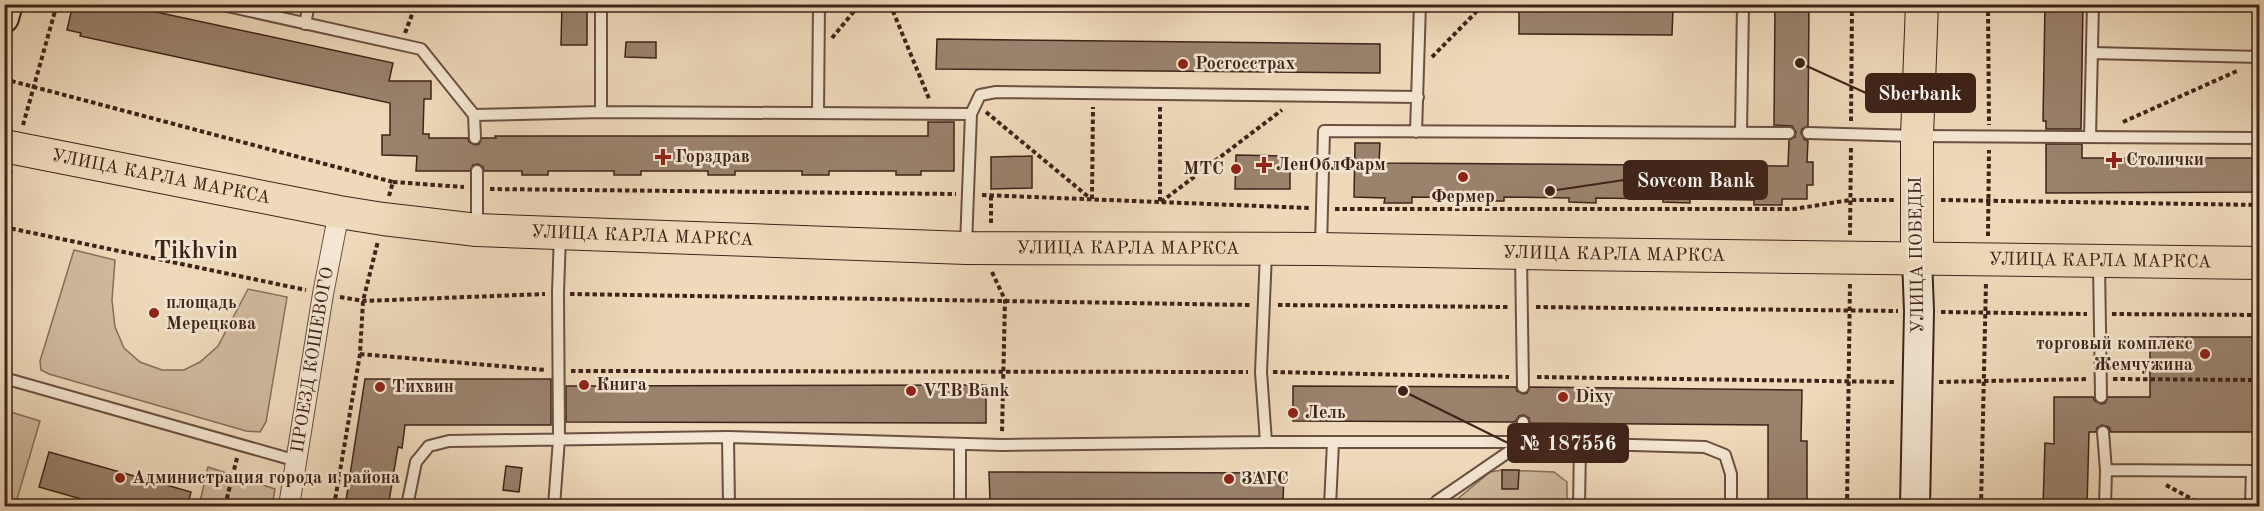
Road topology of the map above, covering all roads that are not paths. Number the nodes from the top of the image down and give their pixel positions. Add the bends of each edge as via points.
1 (8, 4) edge
2 (218, 4) edge
3 (309, 4) edge
4 (601, 4) edge
5 (819, 4) edge
6 (1420, 4) edge
7 (1743, 4) edge
8 (1922, 4) edge
9 (2093, 4) edge
10 (4, 18) edge
11 (305, 24) junction
12 (2092, 53) junction
13 (2259, 57) edge
14 (1418, 97) junction
15 (974, 109) junction
16 (601, 112) junction
17 (818, 113) junction
18 (474, 115) junction
19 (1416, 132) junction
20 (1741, 133) junction
21 (1789, 133) dead end
22 (1808, 133) dead end
23 (1917, 136) junction
24 (2090, 137) junction
25 (475, 138) dead end
26 (2259, 138) edge
27 (11, 147) edge
28 (477, 171) dead end
29 (339, 212) junction
30 (477, 230) junction
31 (560, 234) junction
32 (978, 248) junction
33 (1266, 249) junction
34 (1321, 249) junction
35 (1521, 252) junction
36 (1917, 258) junction
37 (2099, 260) junction
38 (2259, 263) edge
39 (4, 378) edge
40 (1523, 382) road end
41 (2101, 397) dead end
42 (1523, 422) dead end
43 (2103, 432) dead end
44 (728, 437) junction
45 (559, 439) junction
46 (1266, 442) junction
47 (1333, 442) junction
48 (1523, 442) junction
49 (960, 444) junction
50 (1580, 444) junction
51 (297, 462) junction
52 (2106, 470) junction
53 (2256, 471) edge
54 (289, 507) edge
55 (407, 507) edge
56 (554, 507) edge
57 (729, 507) edge
58 (960, 507) edge
59 (1329, 507) edge
60 (1433, 507) edge
61 (1579, 507) edge
62 (1731, 507) edge
63 (1915, 507) edge
64 (2105, 507) edge
65 (2251, 507) edge

1 - 10 street
2 - 11 lane
3 - 11 lane
4 - 16 lane
5 - 17 lane
6 - 14 lane
7 - 20 lane
8 - 23 main road, УЛИЦА ПОБЕДЫ
9 - 12 lane
11 - 18 lane via 421,49
12 - 13 lane
12 - 24 lane
14 - 15 lane via 996,92 980,95
14 - 19 lane
15 - 17 lane via 936,114
15 - 32 lane via 969,194
16 - 17 lane
16 - 18 lane
18 - 25 lane
19 - 20 lane
19 - 34 lane via 1324,131
20 - 21 lane
22 - 23 lane
23 - 24 lane
23 - 36 main road, УЛИЦА ПОБЕДЫ
24 - 26 lane
27 - 29 main road, УЛИЦА КАРЛА МАРКСА
28 - 30 lane
29 - 30 main road, УЛИЦА КАРЛА МАРКСА
29 - 51 street, ПРОЕЗД КОШЕВОГО
30 - 31 main road, УЛИЦА КАРЛА МАРКСА
31 - 32 main road, УЛИЦА КАРЛА МАРКСА
31 - 45 lane
32 - 33 main road, УЛИЦА КАРЛА МАРКСА
33 - 34 main road, УЛИЦА КАРЛА МАРКСА
33 - 46 lane via 1261,372
34 - 35 main road, УЛИЦА КАРЛА МАРКСА
35 - 36 main road, УЛИЦА КАРЛА МАРКСА
35 - 40 lane
36 - 37 main road, УЛИЦА КАРЛА МАРКСА
36 - 63 street, УЛИЦА ПОБЕДЫ
37 - 38 main road, УЛИЦА КАРЛА МАРКСА
37 - 41 lane
39 - 51 lane
42 - 48 lane
43 - 52 lane
44 - 45 lane
44 - 49 lane
44 - 57 lane
45 - 55 lane via 449,441 429,446 416,462
45 - 56 lane
46 - 47 lane
46 - 49 lane
47 - 48 lane
47 - 59 lane
48 - 50 lane
48 - 60 lane
49 - 58 lane
50 - 61 lane
50 - 62 lane via 1705,447 1725,455 1731,474
51 - 54 street, ПРОЕЗД КОШЕВОГО
52 - 53 lane
52 - 64 lane
53 - 65 lane

